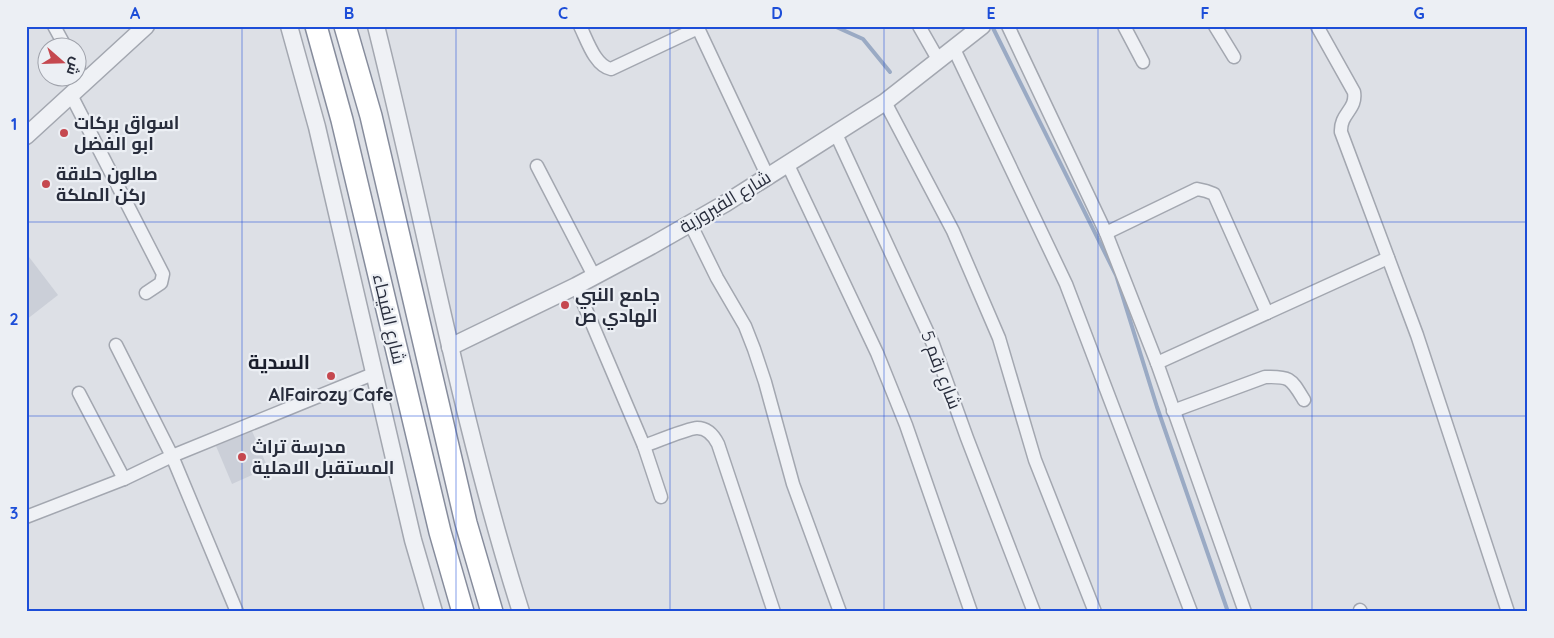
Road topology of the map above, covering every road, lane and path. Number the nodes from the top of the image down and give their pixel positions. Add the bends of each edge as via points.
1 (54, 26) edge
2 (146, 26) edge
3 (289, 26) edge
4 (316, 26) edge
5 (345, 26) edge
6 (376, 26) edge
7 (580, 26) edge
8 (919, 26) edge
9 (982, 26) edge
10 (1008, 26) edge
11 (1124, 26) edge
12 (1215, 26) edge
13 (1317, 26) edge
14 (697, 27) edge
15 (61, 38) edge
16 (954, 49) junction
17 (1234, 57) dead end
18 (939, 61) junction
19 (1143, 62) dead end
20 (88, 71) edge
21 (75, 88) edge
22 (71, 95) junction
23 (885, 102) junction
24 (397, 109) junction
25 (371, 116) junction
26 (342, 120) junction
27 (317, 127) junction
28 (836, 134) junction
29 (26, 136) edge
30 (788, 164) junction
31 (537, 166) dead end
32 (768, 177) junction
33 (690, 223) junction
34 (1106, 233) junction
35 (1388, 258) junction
36 (594, 276) junction
37 (576, 286) junction
38 (146, 293) dead end
39 (1266, 313) junction
40 (422, 336) junction
41 (394, 343) junction
42 (116, 345) dead end
43 (450, 347) junction
44 (1157, 363) junction
45 (373, 374) junction
46 (79, 393) dead end
47 (1304, 400) dead end
48 (1174, 412) junction
49 (644, 446) junction
50 (172, 456) junction
51 (124, 479) junction
52 (661, 497) dead end
53 (492, 517) junction
54 (26, 518) edge
55 (466, 523) junction
56 (440, 532) junction
57 (413, 540) junction
58 (237, 612) edge
59 (434, 612) edge
60 (463, 612) edge
61 (492, 612) edge
62 (521, 612) edge
63 (774, 612) edge
64 (840, 612) edge
65 (971, 612) edge
66 (1034, 612) edge
67 (1095, 612) edge
68 (1191, 612) edge
69 (1245, 612) edge
70 (1508, 612) edge

1 - 15 street
2 - 20 street
3 - 27 street
4 - 26 highway, شارع الفيحاء
5 - 25 highway, شارع الفيحاء
6 - 24 street
7 - 14 street via 599,62 611,69
8 - 18 street
9 - 16 street, شارع الفيروزية
10 - 34 street
11 - 19 street
12 - 17 street
13 - 35 street via 1354,92 1352,106 1340,124 1341,132
14 - 32 street
16 - 18 street, شارع الفيروزية
16 - 68 street via 1066,284
18 - 23 street, شارع الفيروزية
21 - 22 street
22 - 29 street
22 - 38 street via 163,274 161,283
23 - 28 street, شارع الفيروزية
23 - 67 street via 953,231 999,338 1035,460
24 - 25 street
24 - 43 street
25 - 40 highway, شارع الفيحاء
26 - 27 street
26 - 41 highway, شارع الفيحاء
27 - 45 street
28 - 30 street, شارع الفيروزية
28 - 66 street, شارع رقم 5 via 933,344
30 - 32 street, شارع الفيروزية
30 - 65 street via 877,353 906,425
31 - 36 street
32 - 33 street, شارع الفيروزية
33 - 36 street, شارع الفيروزية
33 - 64 street via 741,317 754,349 793,484
34 - 39 street via 1197,189 1214,194
34 - 44 street
35 - 39 street
35 - 70 street via 1417,335
36 - 37 street, شارع الفيروزية
37 - 43 street, شارع الفيروزية
37 - 49 street
39 - 44 street
40 - 41 highway
40 - 55 highway, شارع الفيحاء
41 - 56 highway, شارع الفيحاء
42 - 50 street
43 - 53 street
44 - 48 street
45 - 50 street
45 - 57 street
46 - 51 street
47 - 48 street via 1293,381 1280,376 1265,377
48 - 69 street
49 - 52 street
49 - 63 street via 697,428 713,436
50 - 51 street
50 - 58 street
51 - 54 street
53 - 55 street
53 - 62 street
55 - 61 highway, شارع الفيحاء
56 - 57 street
56 - 60 highway, شارع الفيحاء
57 - 59 street

